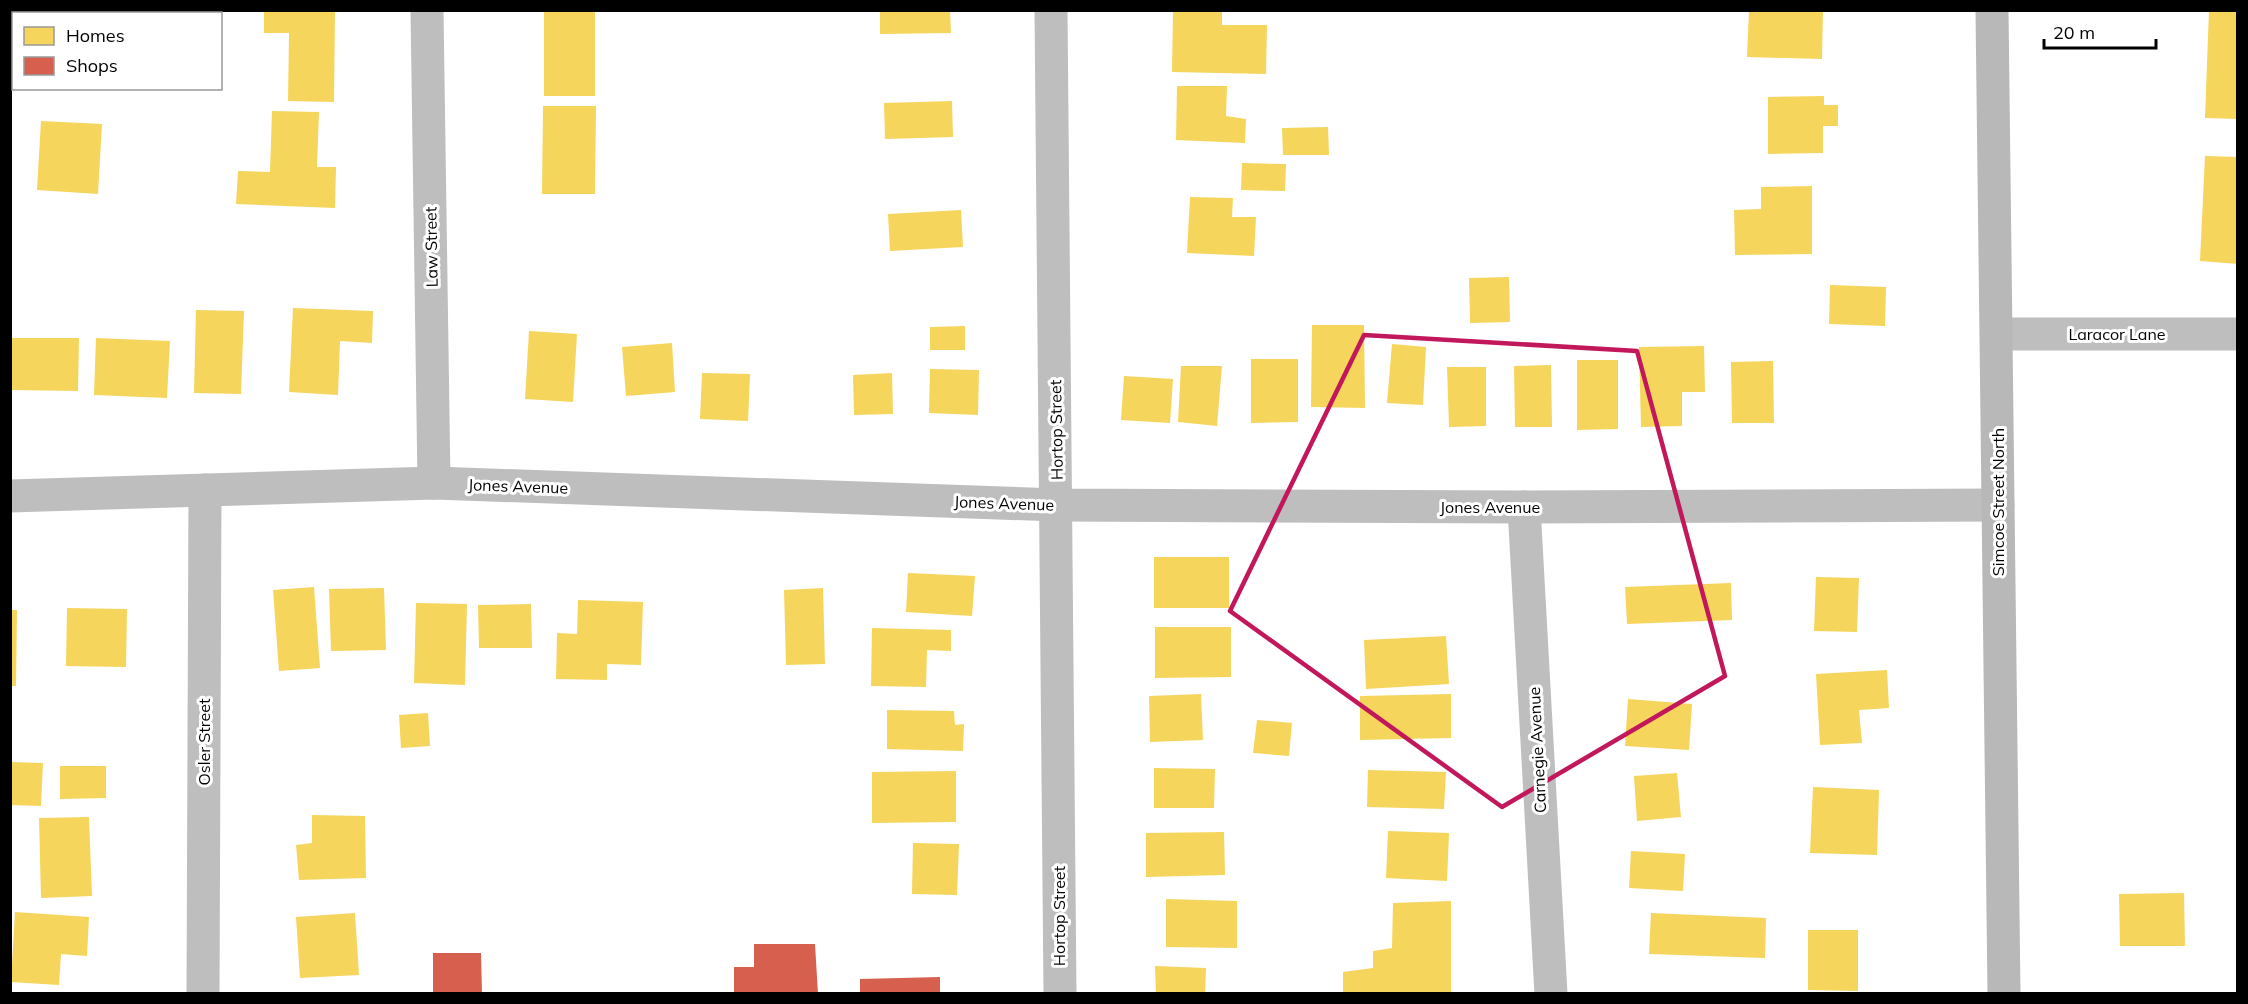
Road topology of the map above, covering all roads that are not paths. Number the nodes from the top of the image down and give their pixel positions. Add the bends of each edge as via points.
1 (427, 10) edge
2 (1051, 10) edge
3 (1992, 10) edge
4 (1997, 334) junction
5 (2238, 334) edge
6 (434, 483) junction
7 (205, 490) junction
8 (10, 496) edge
9 (1057, 505) junction
10 (1998, 505) junction
11 (1524, 507) junction
12 (203, 993) edge
13 (1060, 993) edge
14 (1551, 993) edge
15 (2004, 993) edge

1 - 6 street, Law Street
2 - 9 street, Hortop Street
3 - 4 main road, Simcoe Street North
4 - 5 street, Laracor Lane
4 - 10 main road, Simcoe Street North
6 - 7 street, Jones Avenue
6 - 9 street, Jones Avenue
7 - 8 street, Jones Avenue
7 - 12 street, Osler Street
9 - 11 street, Jones Avenue
9 - 13 street, Hortop Street
10 - 11 street, Jones Avenue
10 - 15 main road, Simcoe Street North
11 - 14 street, Carnegie Avenue

